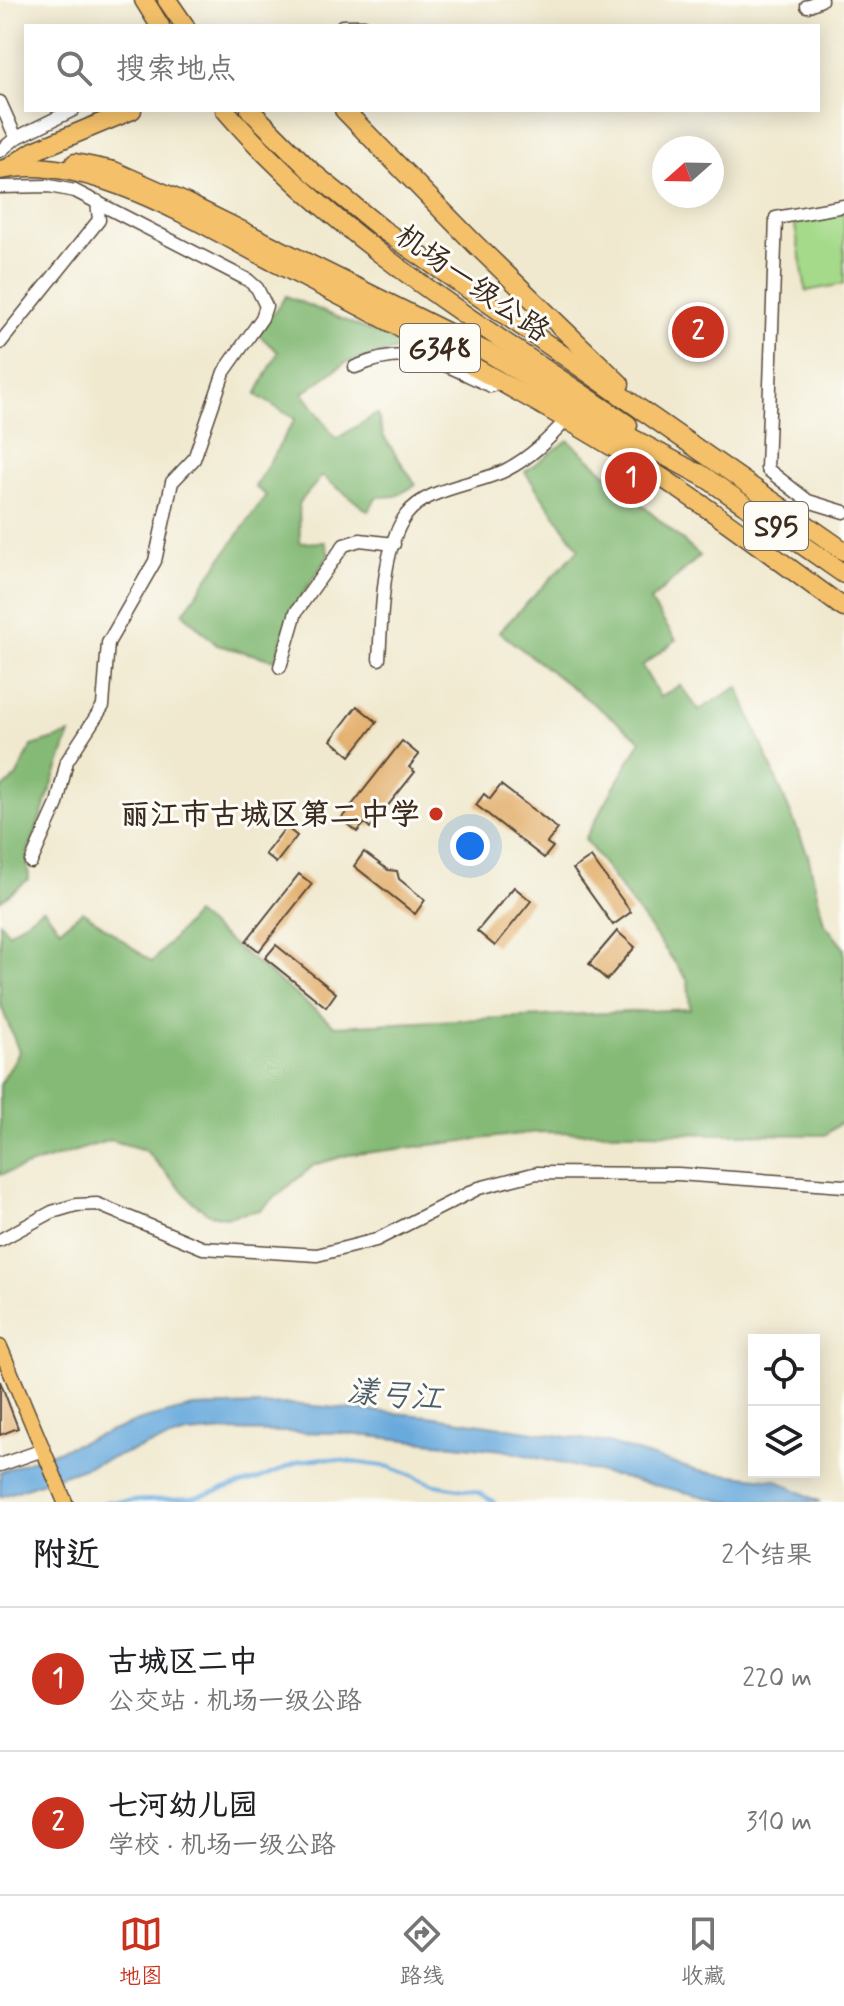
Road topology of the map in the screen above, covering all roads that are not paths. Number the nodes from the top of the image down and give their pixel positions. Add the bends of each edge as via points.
1 (144, 0) edge
2 (167, 0) edge
3 (821, 0) edge
4 (807, 6) dead end
5 (159, 24) edge
6 (184, 24) edge
7 (0, 102) edge
8 (69, 112) edge
9 (127, 112) edge
10 (252, 112) edge
11 (346, 112) edge
12 (231, 117) edge
13 (16, 138) junction
14 (2, 163) edge
15 (0, 187) edge
16 (97, 201) junction
17 (844, 206) edge
18 (0, 343) edge
19 (355, 367) dead end
20 (504, 383) junction
21 (567, 419) junction
22 (713, 471) junction
23 (844, 512) edge
24 (394, 544) junction
25 (844, 551) edge
26 (844, 574) edge
27 (844, 608) edge
28 (379, 659) dead end
29 (280, 667) dead end
30 (31, 862) dead end
31 (844, 1186) edge
32 (0, 1240) edge
33 (0, 1347) edge
34 (44, 1452) junction
35 (0, 1465) edge
36 (65, 1502) edge

1 - 5 highway
2 - 6 highway
3 - 4 street
7 - 13 street
8 - 13 street
9 - 14 highway
10 - 22 highway, 机场一级公路 via 312,172 382,229
11 - 22 highway via 612,378
12 - 22 highway, 机场一级公路 via 299,187 346,226 465,313
13 - 14 street
14 - 20 highway, G348 via 71,172 142,195
14 - 22 highway via 72,162 127,176 489,353 600,421
15 - 16 street via 62,187
16 - 18 street via 99,220
16 - 30 street via 248,280 266,306 224,372 194,459 172,482 155,561 108,643 103,706 67,761 57,804
17 - 23 street via 776,218 767,469 808,501
19 - 20 street via 413,354 491,386
20 - 21 highway, G348
21 - 24 street via 542,447 513,466 419,503 406,515
21 - 27 highway, G348 via 677,488
22 - 25 highway, S95
22 - 26 highway, S95
24 - 28 street via 385,581
24 - 29 street via 360,540 342,548 296,612
31 - 32 street via 678,1174 537,1173 492,1183 376,1240 317,1255 203,1248 97,1204 52,1212
33 - 34 main road
34 - 35 street
34 - 36 main road

